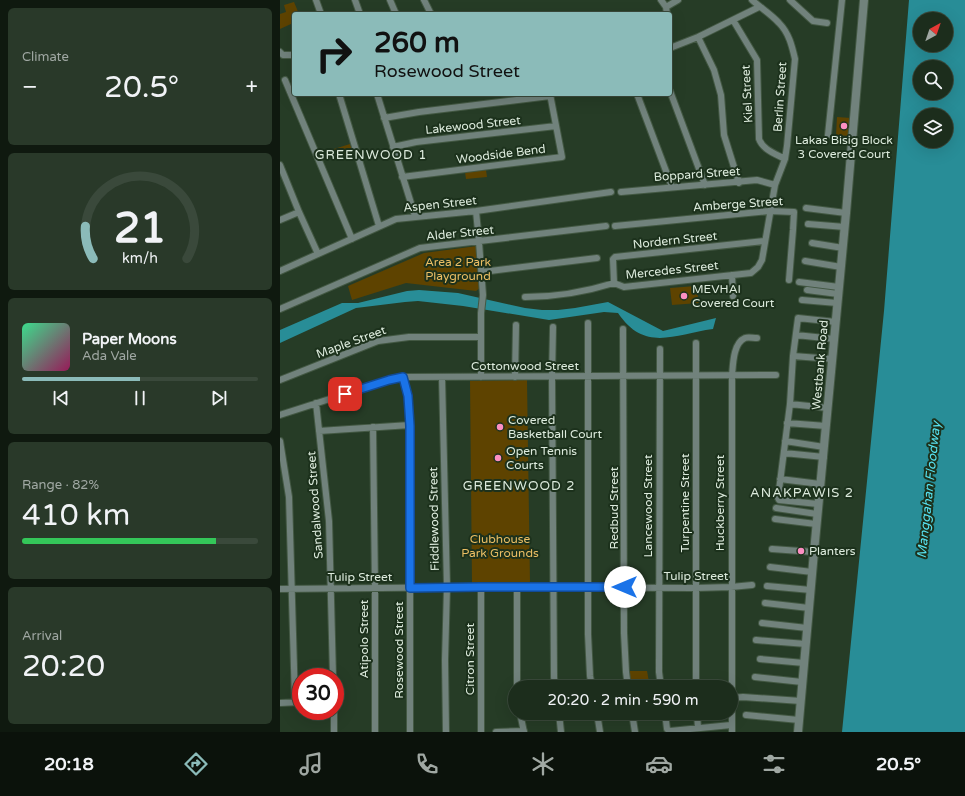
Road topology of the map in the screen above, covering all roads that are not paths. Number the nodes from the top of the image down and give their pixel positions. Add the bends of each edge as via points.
1 (316, 0) edge
2 (355, 0) edge
3 (390, 0) edge
4 (424, 0) edge
5 (661, 0) edge
6 (678, 0) edge
7 (752, 0) edge
8 (790, 0) edge
9 (842, 0) edge
10 (864, 0) edge
11 (666, 7) junction
12 (759, 7) junction
13 (320, 12) edge
14 (359, 12) edge
15 (395, 12) edge
16 (429, 12) edge
17 (667, 12) edge
18 (733, 20) junction
19 (827, 23) dead end
20 (698, 37) junction
21 (672, 47) edge
22 (280, 52) edge
23 (292, 55) edge
24 (285, 80) dead end
25 (292, 91) edge
26 (294, 96) edge
27 (340, 96) edge
28 (378, 96) edge
29 (542, 96) edge
30 (550, 96) edge
31 (638, 96) edge
32 (672, 96) edge
33 (384, 118) junction
34 (556, 126) junction
35 (828, 135) dead end
36 (393, 147) junction
37 (785, 159) junction
38 (280, 165) edge
39 (402, 177) junction
40 (739, 183) junction
41 (705, 185) junction
42 (775, 185) junction
43 (672, 187) junction
44 (612, 192) dead end
45 (621, 192) dead end
46 (806, 208) dead end
47 (476, 211) junction
48 (769, 211) junction
49 (299, 212) junction
50 (846, 213) junction
51 (416, 216) junction
52 (280, 220) edge
53 (808, 224) dead end
54 (379, 226) junction
55 (606, 226) dead end
56 (615, 226) dead end
57 (845, 228) junction
58 (352, 239) junction
59 (764, 241) junction
60 (480, 242) junction
61 (812, 243) dead end
62 (843, 248) junction
63 (318, 254) junction
64 (597, 258) dead end
65 (805, 260) dead end
66 (841, 267) junction
67 (280, 271) edge
68 (482, 272) junction
69 (732, 275) junction
70 (789, 280) dead end
71 (799, 282) dead end
72 (614, 283) junction
73 (807, 290) dead end
74 (838, 291) junction
75 (733, 296) dead end
76 (525, 297) dead end
77 (802, 300) dead end
78 (837, 303) junction
79 (280, 310) edge
80 (836, 322) junction
81 (588, 323) dead end
82 (516, 326) dead end
83 (553, 327) dead end
84 (623, 329) dead end
85 (796, 335) junction
86 (480, 338) junction
87 (757, 338) dead end
88 (834, 339) junction
89 (696, 343) dead end
90 (660, 349) dead end
91 (793, 356) junction
92 (832, 359) junction
93 (776, 375) dead end
94 (588, 376) junction
95 (624, 376) junction
96 (660, 376) junction
97 (696, 376) junction
98 (732, 376) junction
99 (403, 377) junction
100 (442, 377) junction
101 (481, 377) junction
102 (515, 377) junction
103 (552, 377) junction
104 (280, 380) edge
105 (316, 403) junction
106 (790, 404) junction
107 (828, 408) junction
108 (280, 414) edge
109 (787, 423) junction
110 (410, 426) junction
111 (826, 426) junction
112 (373, 427) junction
113 (319, 431) junction
114 (280, 441) edge
115 (785, 441) junction
116 (824, 447) junction
117 (784, 453) junction
118 (824, 457) junction
119 (780, 479) junction
120 (820, 484) junction
121 (818, 504) junction
122 (776, 508) dead end
123 (817, 514) junction
124 (775, 519) dead end
125 (816, 524) junction
126 (772, 549) dead end
127 (814, 552) junction
128 (770, 567) dead end
129 (812, 572) junction
130 (752, 585) dead end
131 (767, 586) dead end
132 (446, 587) junction
133 (481, 587) junction
134 (517, 587) junction
135 (553, 587) junction
136 (588, 587) junction
137 (625, 587) junction
138 (659, 587) junction
139 (731, 587) junction
140 (331, 588) junction
141 (375, 588) junction
142 (410, 588) junction
143 (695, 588) junction
144 (280, 589) edge
145 (291, 589) junction
146 (810, 590) junction
147 (765, 604) dead end
148 (809, 608) junction
149 (762, 622) dead end
150 (807, 628) junction
151 (756, 640) dead end
152 (806, 644) junction
153 (760, 659) dead end
154 (804, 663) junction
155 (296, 668) edge
156 (333, 668) edge
157 (755, 677) dead end
158 (517, 680) edge
159 (555, 680) edge
160 (591, 680) edge
161 (627, 680) edge
162 (660, 680) edge
163 (696, 680) edge
164 (731, 680) edge
165 (802, 682) junction
166 (738, 697) edge
167 (797, 701) junction
168 (292, 702) edge
169 (280, 703) edge
170 (746, 715) dead end
171 (334, 720) edge
172 (522, 720) edge
173 (560, 720) edge
174 (598, 720) edge
175 (633, 720) edge
176 (666, 720) edge
177 (697, 720) edge
178 (732, 720) edge
179 (799, 720) junction
180 (732, 725) junction
181 (698, 728) junction
182 (524, 731) edge
183 (334, 732) edge
184 (374, 732) edge
185 (410, 732) edge
186 (446, 732) edge
187 (481, 732) edge
188 (496, 732) edge
189 (561, 732) edge
190 (600, 732) edge
191 (635, 732) edge
192 (732, 732) edge
193 (798, 732) edge

1 - 13 street
2 - 14 street
3 - 15 street
4 - 16 street
5 - 11 street
6 - 11 street
7 - 12 street, Berlin Street
8 - 19 street via 813,21
9 - 35 street
10 - 50 street, Westbank Road
11 - 17 street
12 - 18 street
12 - 37 street, Berlin Street via 779,23 786,33 792,44 795,59
18 - 20 street
18 - 37 street, Kiel Street via 758,63 761,144
20 - 21 street
20 - 40 street via 714,70 721,95 724,135
22 - 23 street via 283,55
24 - 25 street
26 - 58 street
27 - 54 street
28 - 33 street
29 - 33 street
30 - 34 street, Woodside Bend
31 - 43 street
32 - 41 street
33 - 36 street
34 - 36 street, Lakewood Street via 416,142
34 - 39 street, Woodside Bend via 562,157
36 - 39 street
37 - 42 street, Berlin Street
38 - 49 street
39 - 51 street
40 - 41 street, Boppard Street
40 - 42 street, Boppard Street via 759,180
41 - 43 street, Boppard Street
42 - 48 street, Berlin Street
43 - 45 street, Boppard Street
44 - 47 street, Aspen Street
46 - 50 street
47 - 51 street, Aspen Street
47 - 60 street
48 - 56 street, Amberge Street
48 - 59 street, Berlin Street
48 - 70 street, Amberge Street via 794,212
49 - 52 street
49 - 63 street
50 - 57 street, Westbank Road
51 - 54 street, Aspen Street via 396,219
53 - 57 street
54 - 58 street, Aspen Street
55 - 60 street, Alder Street
57 - 62 street, Westbank Road
58 - 63 street, Aspen Street
59 - 69 street, Mercedes Street via 762,260 758,267 751,273
59 - 72 street, Nordern Street via 615,257
60 - 68 street
60 - 79 street, Alder Street via 420,248
61 - 62 street
62 - 66 street, Westbank Road
63 - 67 street, Aspen Street
64 - 68 street
65 - 66 street
66 - 74 street, Westbank Road
68 - 86 street
69 - 72 street, Mercedes Street via 624,287
69 - 75 street
71 - 74 street
72 - 76 street via 549,297
73 - 74 street
74 - 78 street, Westbank Road
77 - 78 street
78 - 80 street, Westbank Road
80 - 85 street via 798,318
80 - 88 street, Westbank Road
81 - 94 street
82 - 102 street
83 - 103 street
84 - 95 street, Redbud Street
85 - 88 street
85 - 91 street
86 - 101 street
86 - 104 street, Maple Street via 409,336 378,341
87 - 98 street, Huckberry Street via 746,337 740,340 734,357
88 - 92 street, Westbank Road
89 - 97 street, Turpentine Street
90 - 96 street, Lancewood Street
91 - 92 street
91 - 106 street
92 - 107 street, Westbank Road
93 - 98 street, Cottonwood Street
94 - 95 street, Cottonwood Street
94 - 103 street, Cottonwood Street
94 - 136 street
95 - 96 street, Cottonwood Street
95 - 137 street, Redbud Street
96 - 97 street, Cottonwood Street
96 - 138 street, Lancewood Street
97 - 98 street, Cottonwood Street
97 - 143 street, Turpentine Street
98 - 139 street, Huckberry Street
99 - 100 street, Cottonwood Street
99 - 105 street, Cottonwood Street
99 - 110 street, Rosewood Street via 408,396
100 - 101 street, Cottonwood Street
100 - 132 street, Fiddlewood Street
101 - 102 street, Cottonwood Street
102 - 103 street, Cottonwood Street
103 - 135 street
105 - 108 street, Cottonwood Street
105 - 113 street, Sandalwood Street
106 - 107 street
106 - 109 street
107 - 111 street, Westbank Road
109 - 111 street
109 - 115 street
110 - 112 street
110 - 142 street, Rosewood Street
111 - 116 street, Westbank Road
112 - 113 street
112 - 141 street, Atipolo Street
113 - 140 street, Sandalwood Street via 329,521
114 - 145 street via 288,497
115 - 116 street
115 - 117 street
116 - 118 street, Westbank Road
117 - 118 street
117 - 119 street
118 - 120 street, Westbank Road
119 - 120 street
119 - 121 street via 779,500
120 - 121 street, Westbank Road
121 - 123 street, Westbank Road
122 - 123 street
123 - 125 street, Westbank Road
124 - 125 street
125 - 127 street, Westbank Road
126 - 127 street
127 - 129 street, Westbank Road
128 - 129 street
129 - 146 street, Westbank Road
130 - 139 street, Tulip Street
131 - 146 street
132 - 133 street, Tulip Street
132 - 142 street, Tulip Street
132 - 186 street, Fiddlewood Street
133 - 134 street, Tulip Street
133 - 187 street, Citron Street
134 - 135 street, Tulip Street
134 - 158 street
135 - 136 street, Tulip Street
135 - 159 street
136 - 137 street, Tulip Street
136 - 160 street
137 - 138 street, Tulip Street
137 - 161 street, Redbud Street via 624,633
138 - 143 street, Tulip Street
138 - 162 street, Lancewood Street
139 - 143 street, Tulip Street
139 - 164 street, Huckberry Street
140 - 141 street, Tulip Street
140 - 145 street, Tulip Street
140 - 156 street, Sandalwood Street
141 - 142 street, Tulip Street
141 - 184 street, Atipolo Street
142 - 185 street, Rosewood Street
143 - 163 street, Turpentine Street
144 - 145 street, Tulip Street
145 - 155 street
146 - 148 street, Westbank Road
147 - 148 street
148 - 150 street, Westbank Road
149 - 150 street
150 - 152 street, Westbank Road
151 - 152 street
152 - 154 street, Westbank Road
153 - 154 street
154 - 165 street, Westbank Road
157 - 165 street
165 - 167 street, Westbank Road
166 - 167 street
167 - 179 street, Westbank Road
168 - 169 street
170 - 179 street
171 - 183 street
172 - 182 street
173 - 189 street
174 - 190 street
175 - 191 street
176 - 181 street via 668,730
177 - 181 street
178 - 180 street, Huckberry Street
179 - 193 street, Westbank Road
180 - 181 street
180 - 192 street, Huckberry Street
182 - 188 street

